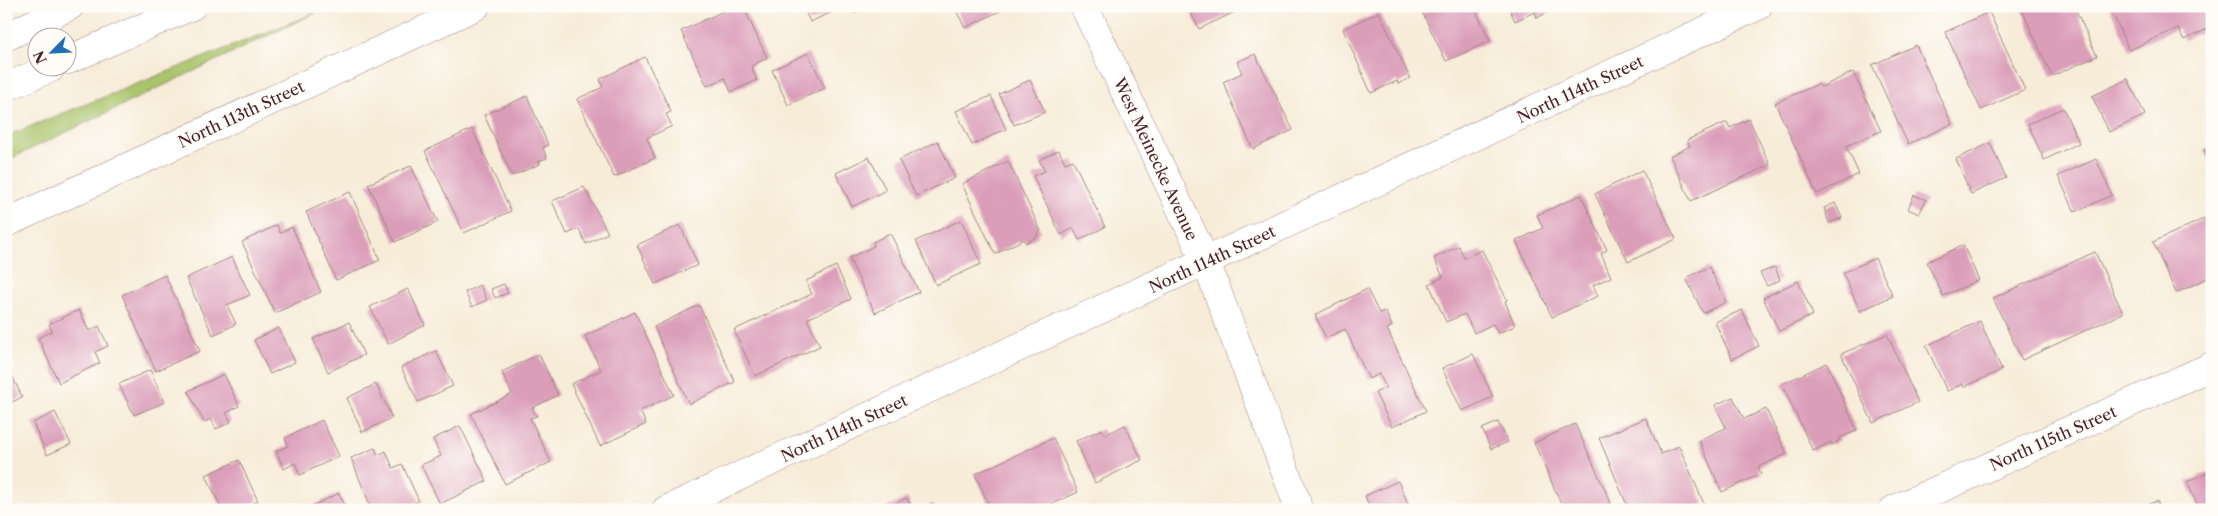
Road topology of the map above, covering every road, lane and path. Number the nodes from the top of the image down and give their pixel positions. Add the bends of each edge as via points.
1 (70, 6) edge
2 (192, 6) edge
3 (476, 6) edge
4 (1084, 6) edge
5 (1758, 6) edge
6 (6, 36) edge
7 (78, 56) edge
8 (28, 78) edge
9 (6, 87) edge
10 (6, 222) edge
11 (1206, 262) junction
12 (2212, 366) edge
13 (666, 510) edge
14 (1298, 510) edge
15 (1893, 510) edge

1 - 6 main road
2 - 7 main road
3 - 10 main road, North 113th Street
4 - 11 main road, West Meinecke Avenue
5 - 11 main road, North 114th Street
8 - 9 main road
11 - 13 main road, North 114th Street
11 - 14 main road, West Meinecke Avenue
12 - 15 main road, North 115th Street

